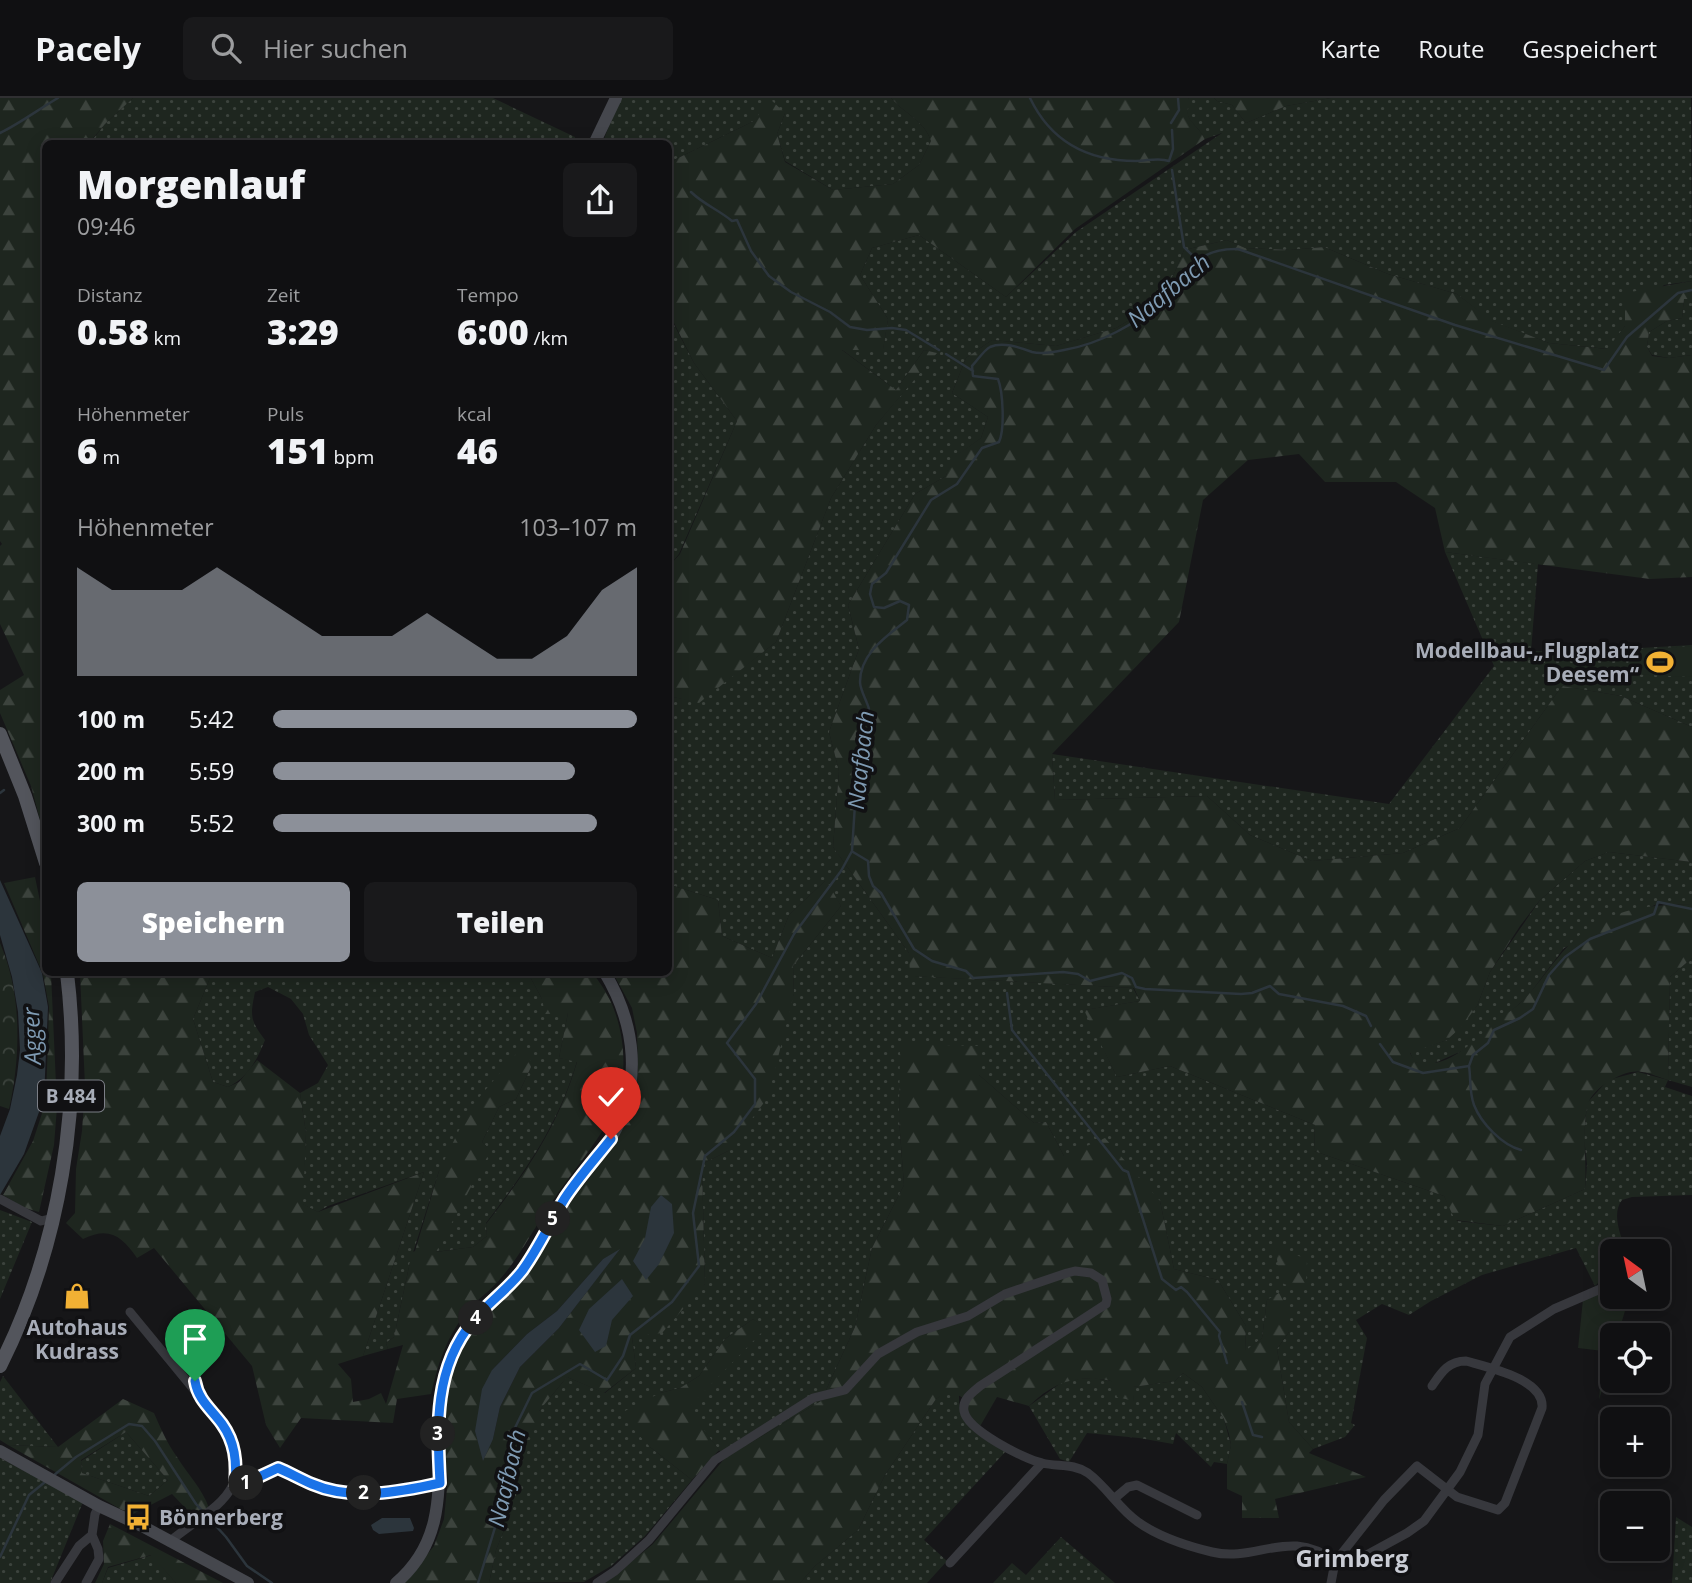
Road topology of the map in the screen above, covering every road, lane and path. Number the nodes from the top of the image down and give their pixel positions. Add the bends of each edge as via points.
1 (615, 98) edge
2 (596, 140) edge
3 (0, 734) edge
4 (41, 826) edge
5 (67, 976) edge
6 (607, 976) edge
7 (0, 1199) edge
8 (53, 1218) junction
9 (1600, 1288) edge
10 (130, 1312) dead end
11 (0, 1366) edge
12 (1492, 1368) junction
13 (195, 1381) dead end
14 (1432, 1386) dead end
15 (197, 1394) junction
16 (1, 1451) edge
17 (1042, 1463) junction
18 (440, 1483) junction
19 (235, 1484) junction
20 (1447, 1491) junction
21 (1115, 1498) junction
22 (99, 1506) junction
23 (1197, 1515) dead end
24 (92, 1535) junction
25 (169, 1542) junction
26 (1335, 1562) junction
27 (950, 1563) dead end
28 (55, 1583) edge
29 (86, 1583) edge
30 (248, 1583) edge
31 (396, 1583) edge
32 (597, 1583) edge
33 (1331, 1583) edge

1 - 2 street
3 - 4 main road
5 - 8 main road, B 484 via 73,1079
6 - 18 street via 630,1032 634,1065 622,1116 520,1273 460,1337 439,1396
7 - 8 street via 41,1221
8 - 11 main road, B 484 via 32,1290
9 - 12 street via 1512,1335
10 - 15 street
12 - 14 street via 1458,1361 1444,1369
12 - 20 street via 1485,1384 1478,1435
12 - 20 street via 1520,1378 1540,1397 1542,1408 1505,1503 1498,1510
13 - 15 street
15 - 19 street via 233,1443
16 - 22 street
17 - 21 street via 1083,1471
17 - 27 street
17 - 32 street via 968,1421 965,1401 980,1386 1106,1304 1102,1280 1091,1273 1075,1271 1005,1294 968,1317 917,1332 878,1354 845,1390 813,1398 715,1460 649,1540
18 - 19 street via 393,1492 342,1492 278,1468
18 - 31 street via 430,1539
19 - 25 street via 227,1498
20 - 26 street via 1424,1521 1407,1533 1352,1563
20 - 26 street via 1417,1466
21 - 23 street via 1137,1485
21 - 26 street via 1137,1521 1191,1546 1216,1553 1306,1547
22 - 24 street
22 - 25 street
24 - 28 street via 79,1546
24 - 29 street via 99,1559
25 - 30 street
26 - 33 street

